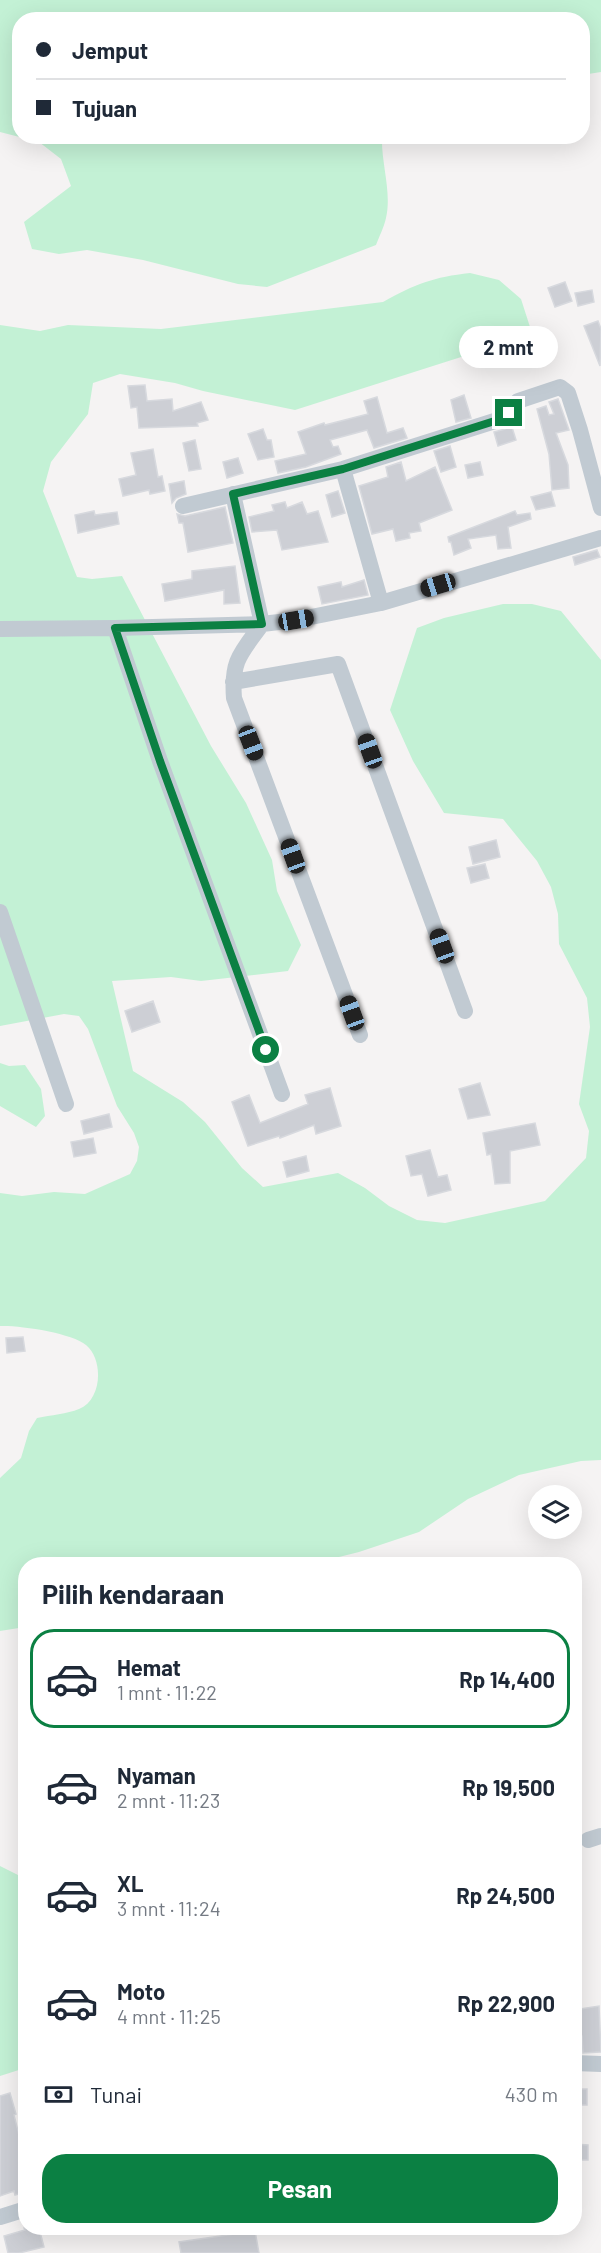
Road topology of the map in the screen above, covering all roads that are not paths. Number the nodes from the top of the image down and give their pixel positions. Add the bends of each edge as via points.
1 (343, 469) junction
2 (233, 494) junction
3 (183, 506) dead end
4 (601, 508) edge
5 (601, 538) edge
6 (381, 603) junction
7 (262, 624) junction
8 (115, 628) junction
9 (0, 629) edge
10 (233, 682) junction
11 (0, 912) edge
12 (465, 1011) dead end
13 (360, 1035) dead end
14 (282, 1095) dead end
15 (66, 1104) dead end
16 (582, 2063) edge
17 (601, 2064) edge
18 (18, 2212) edge
19 (0, 2217) edge

1 - 2 street
1 - 4 street via 501,419 518,401 560,387 568,393
1 - 6 street
2 - 3 street
2 - 7 street
5 - 6 street
6 - 7 street
7 - 8 street
7 - 10 street via 237,659
8 - 9 street
8 - 14 street
10 - 12 street via 338,664
10 - 13 street via 234,698
11 - 15 street
16 - 17 street
18 - 19 street

